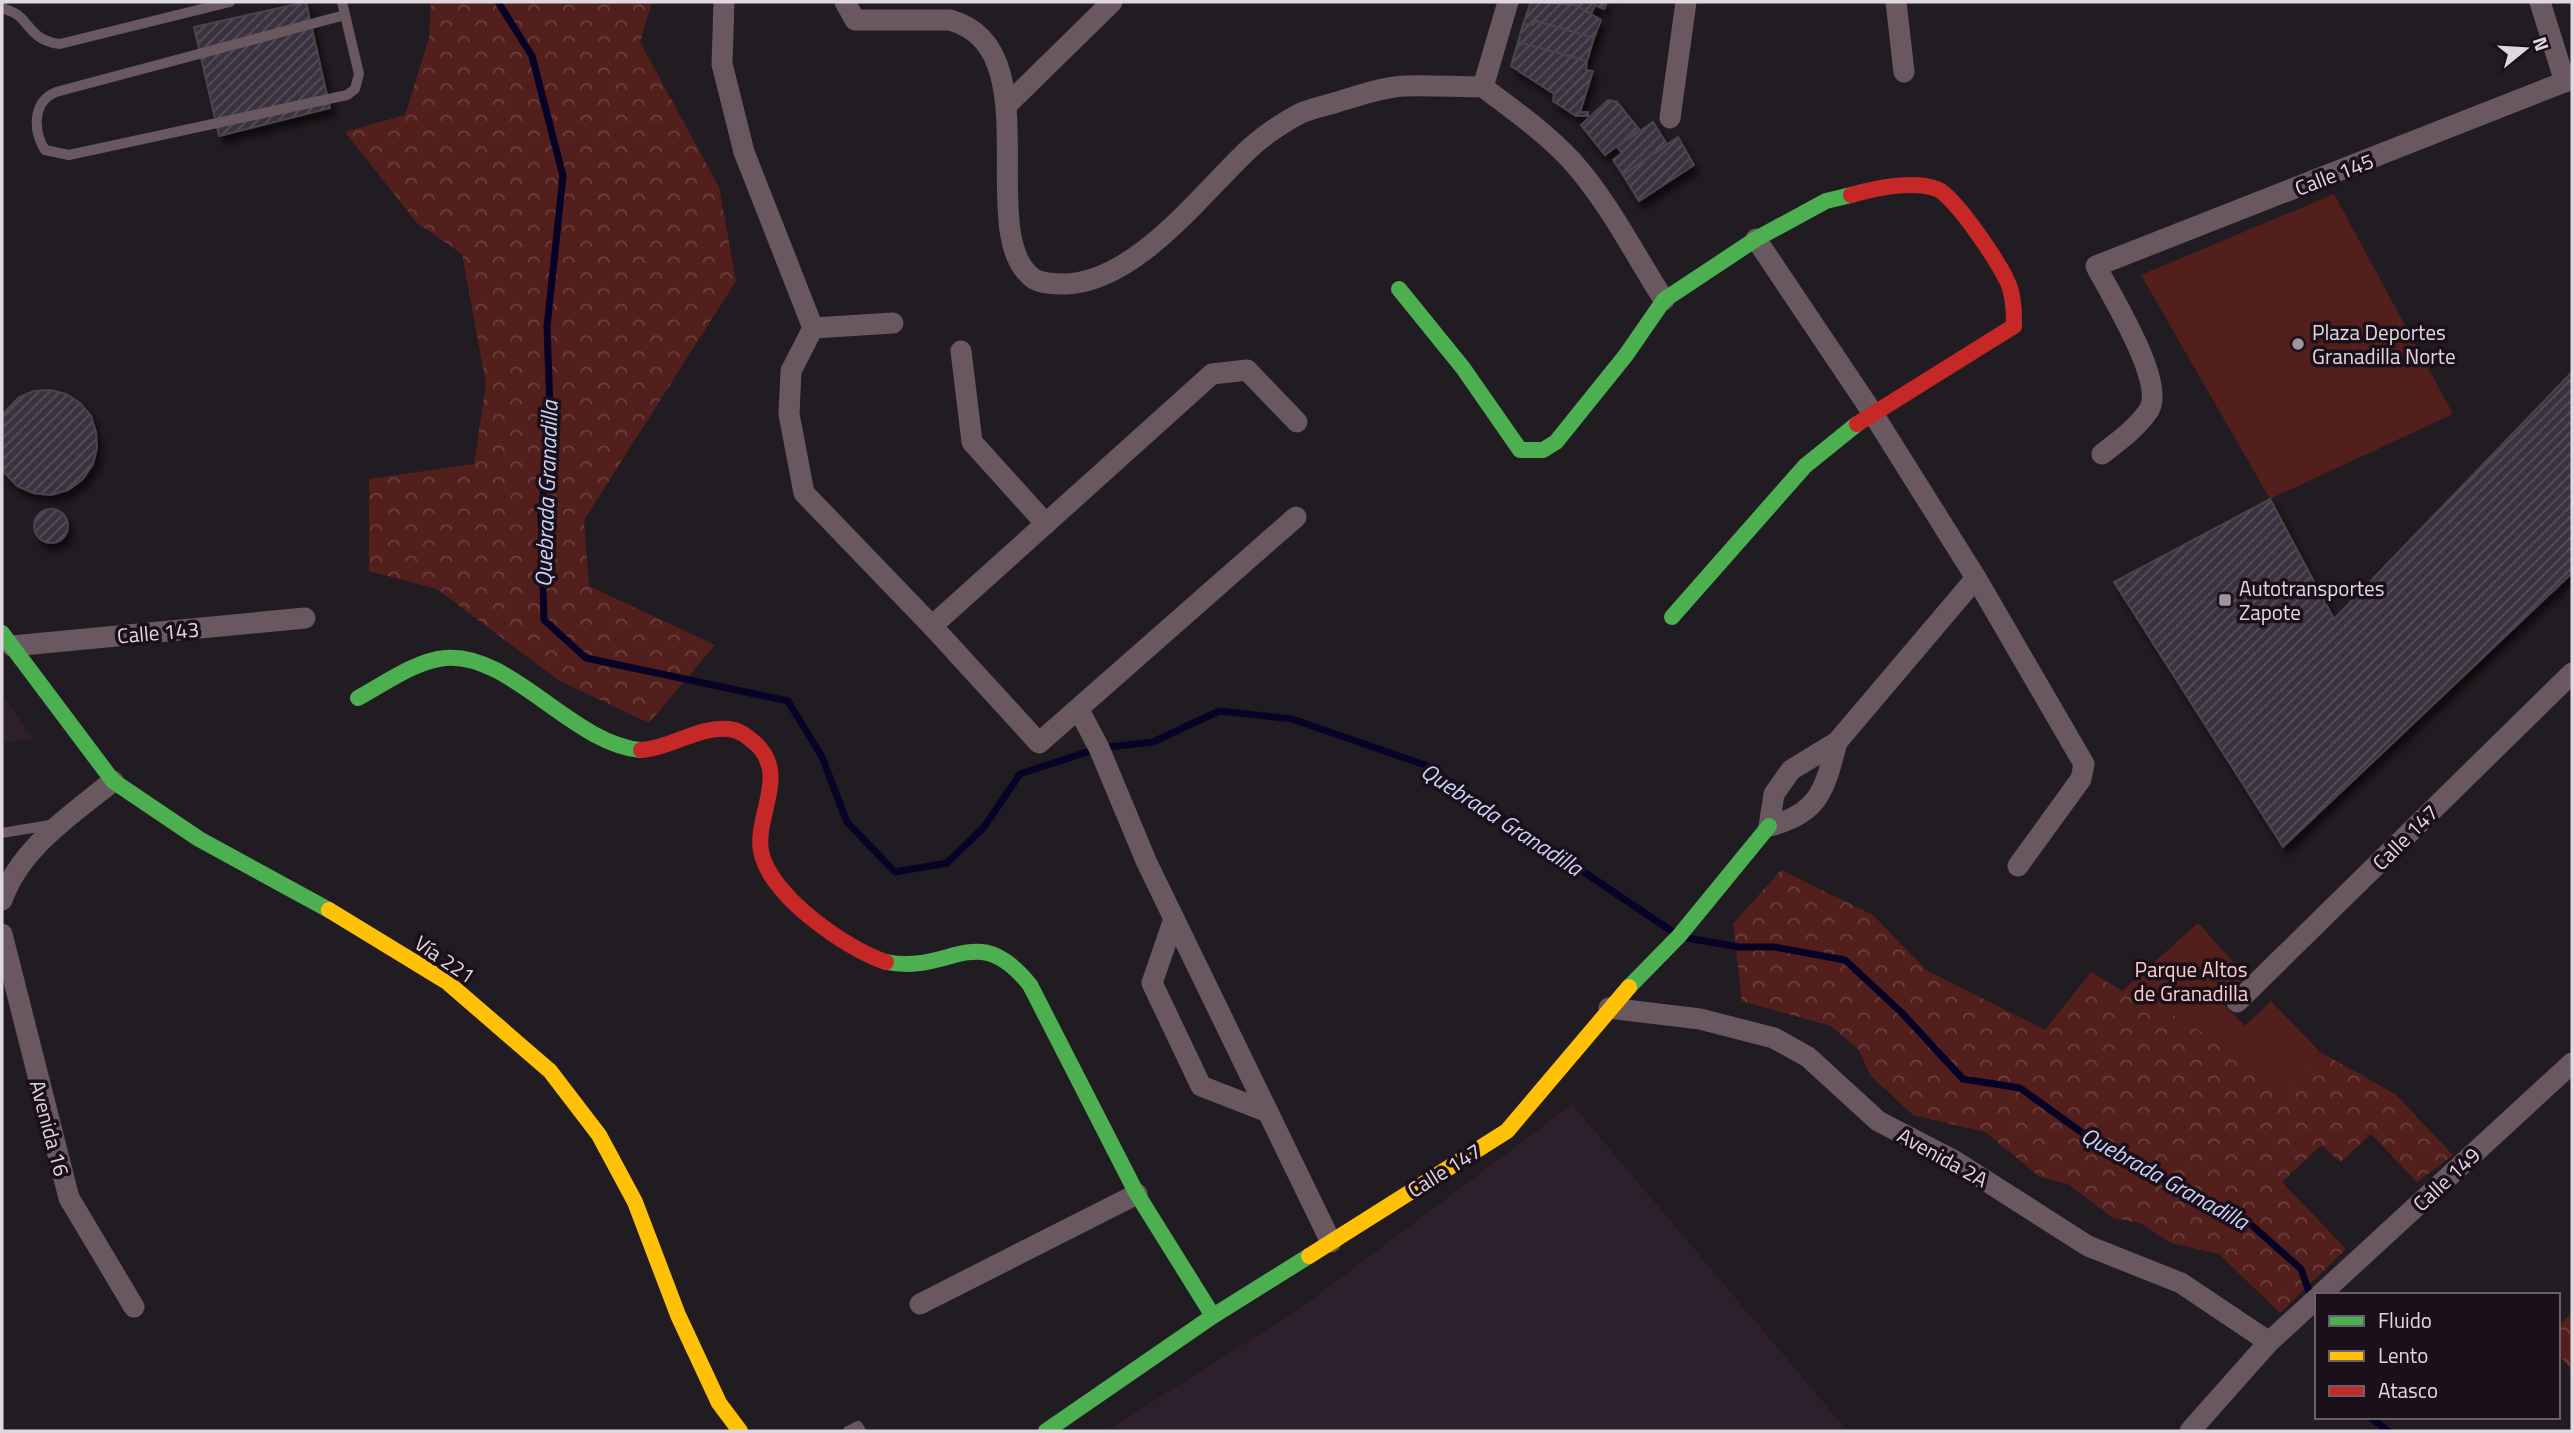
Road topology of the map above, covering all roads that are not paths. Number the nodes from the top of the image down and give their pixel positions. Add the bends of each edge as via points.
1 (230, 2) edge
2 (341, 2) edge
3 (724, 2) edge
4 (845, 2) edge
5 (1112, 2) edge
6 (1508, 2) edge
7 (1686, 2) edge
8 (1896, 2) edge
9 (2540, 2) edge
10 (2, 5) edge
11 (345, 15) junction
12 (1904, 72) dead end
13 (2568, 80) edge
14 (1483, 87) junction
15 (1008, 104) junction
16 (1670, 118) dead end
17 (1756, 239) junction
18 (1399, 289) dead end
19 (1664, 300) junction
20 (893, 323) dead end
21 (813, 328) junction
22 (961, 351) dead end
23 (1872, 412) junction
24 (1297, 422) dead end
25 (2102, 454) dead end
26 (1296, 517) dead end
27 (1046, 524) junction
28 (1976, 578) junction
29 (1672, 617) dead end
30 (305, 618) dead end
31 (932, 626) junction
32 (7, 639) edge
33 (2572, 673) edge
34 (358, 698) dead end
35 (1079, 710) junction
36 (1837, 741) junction
37 (113, 781) junction
38 (62, 823) junction
39 (1769, 826) junction
40 (2, 833) edge
41 (2018, 866) dead end
42 (2, 900) edge
43 (1174, 919) junction
44 (2, 934) edge
45 (2237, 1002) dead end
46 (1609, 1008) junction
47 (2572, 1063) edge
48 (1268, 1112) junction
49 (1137, 1194) junction
50 (1331, 1242) junction
51 (2321, 1293) edge
52 (2315, 1299) edge
53 (920, 1304) dead end
54 (134, 1307) dead end
55 (1213, 1316) junction
56 (2269, 1342) junction
57 (740, 1431) edge
58 (848, 1431) edge
59 (861, 1431) edge
60 (1046, 1431) edge
61 (2190, 1431) edge

1 - 10 lane via 60,44 34,36 20,16
2 - 11 lane
3 - 21 street via 722,64 744,152
4 - 15 street via 855,20 950,20 978,32 990,50
5 - 15 street
6 - 14 street
7 - 16 street
8 - 12 street
9 - 13 street
11 - 11 lane via 48,95 37,115 39,140 45,150 69,155 347,95 355,89 359,74
13 - 25 street, Calle 145 via 2096,266 2148,369 2153,390 2150,408 2128,434
14 - 15 street via 1401,86 1303,112 1251,147 1135,258 1079,284 1037,281 1024,271 1018,257 1011,230
14 - 19 street via 1539,129 1571,161
17 - 19 street
17 - 23 street
17 - 23 street via 1826,201 1866,191 1919,185 1939,190 1956,202 2009,285 2014,326
18 - 19 street via 1463,368 1520,450 1531,451 1543,450 1565,432
20 - 21 street
21 - 31 street via 791,372 789,414 804,493
22 - 27 street via 972,442
23 - 28 street
23 - 29 street via 1805,466
24 - 27 street via 1247,370 1212,374
26 - 35 street
27 - 31 street
28 - 36 street
28 - 41 street via 2084,764 2081,779
30 - 32 street, Calle 143
31 - 35 street via 1040,743
32 - 37 street, Vía 221
33 - 45 street, Calle 147
34 - 49 street via 447,657 469,659 573,722 638,750 662,748 729,727 743,732 760,748 774,779 761,853 780,887 846,944 873,959 895,966 918,965 978,950 1008,961 1030,985
35 - 43 street
36 - 39 street via 1791,770 1774,794
36 - 39 street via 1826,786 1807,811
37 - 38 street
37 - 57 street, Vía 221 via 199,839 302,894 447,982 550,1071 600,1135 635,1202 678,1315 713,1390
38 - 40 lane
38 - 42 street via 10,876
39 - 46 street, Calle 147 via 1679,936
43 - 48 street
43 - 48 street via 1152,983 1201,1086
44 - 54 street, Avenida 16 via 69,1198
46 - 50 street, Calle 147 via 1507,1131
46 - 56 street, Avenida 2A via 1700,1019 1774,1038 1808,1057 1878,1121 1955,1161 2088,1246 2181,1283
47 - 51 street, Calle 149
48 - 50 street
49 - 53 street
49 - 55 street
50 - 55 street, Calle 147
52 - 56 street, Calle 149
55 - 60 street, Calle 147
56 - 61 street, Calle 149
58 - 59 lane via 858,1426

